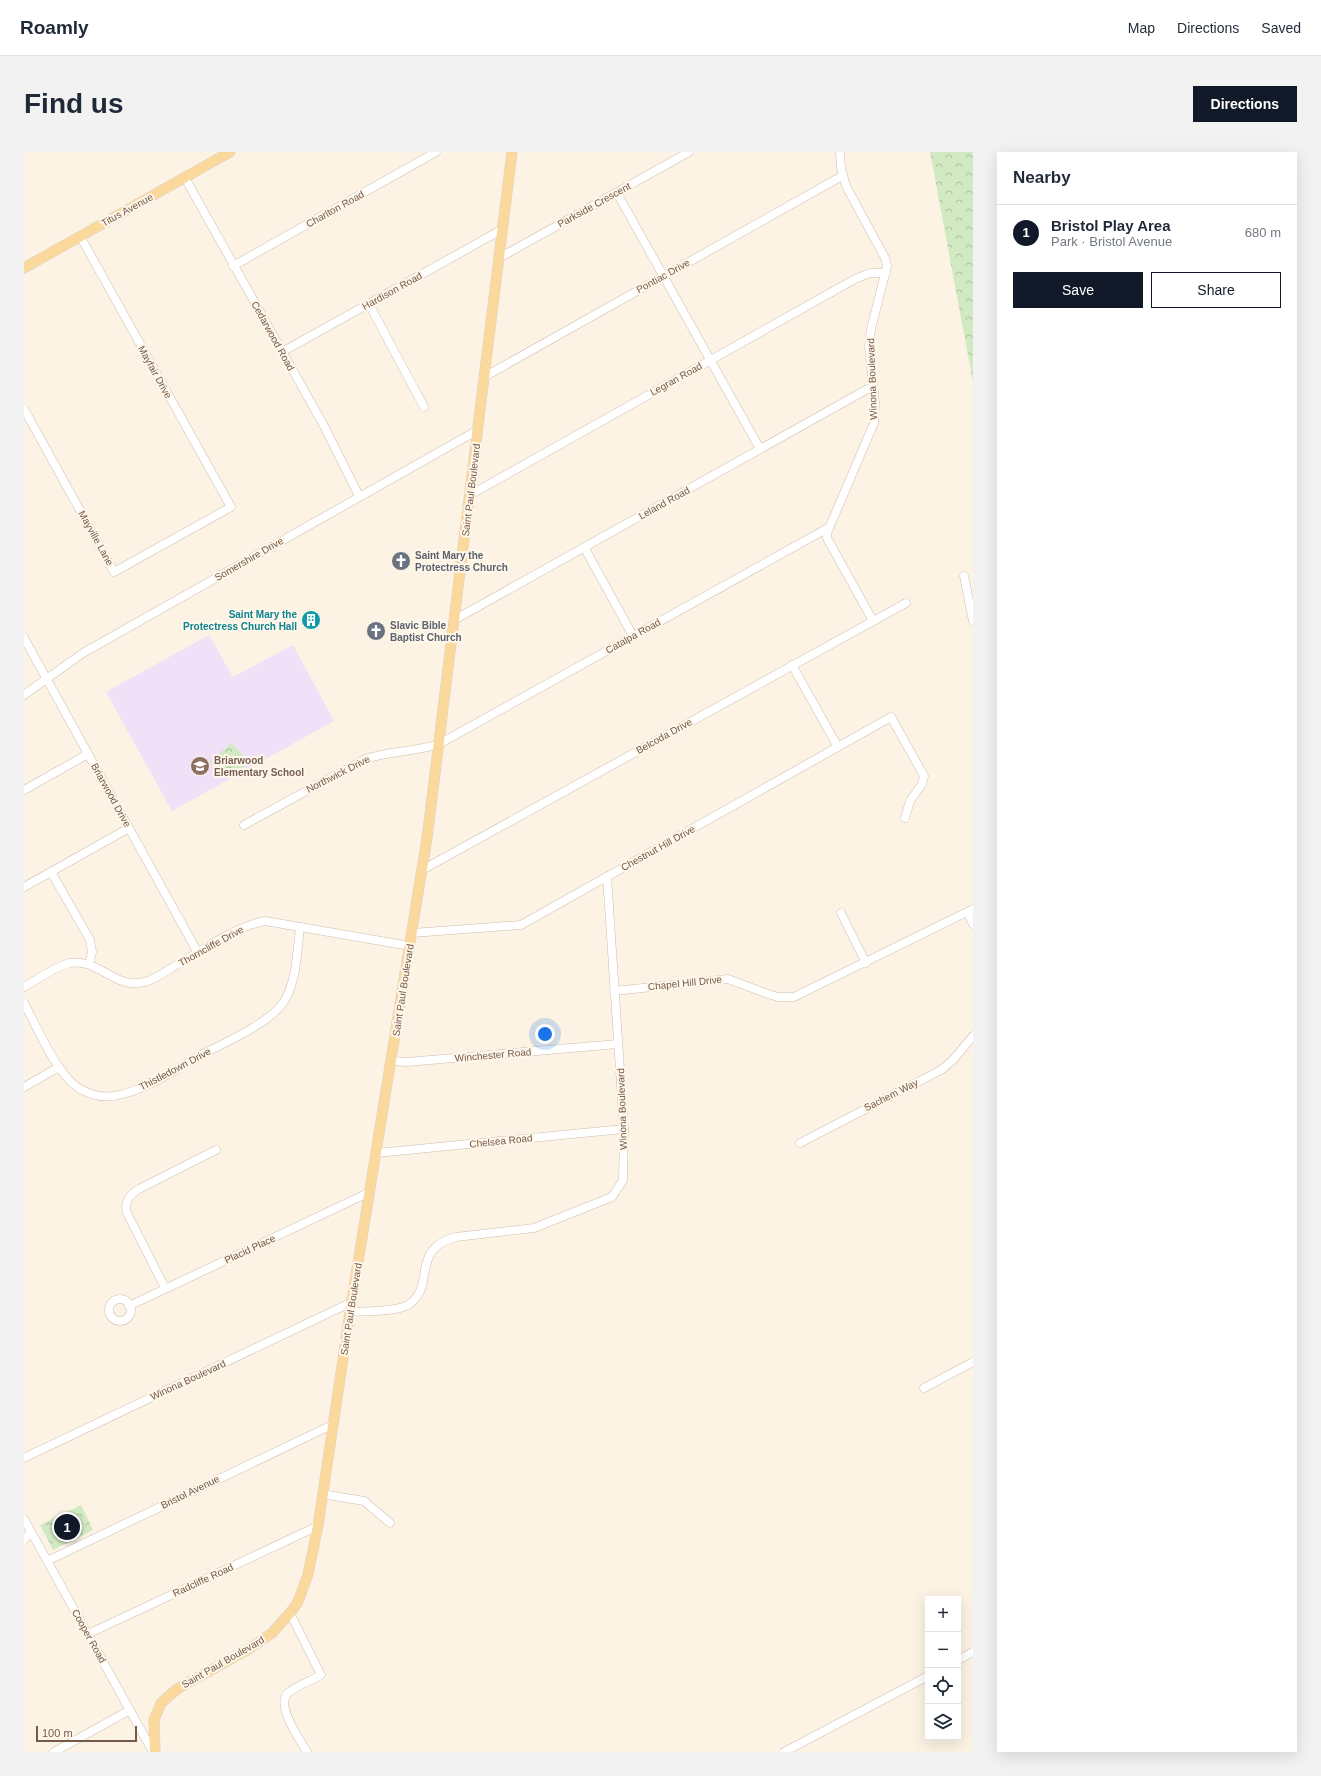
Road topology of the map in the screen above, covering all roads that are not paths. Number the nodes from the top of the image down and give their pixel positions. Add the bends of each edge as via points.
1 (230, 152) edge
2 (436, 152) edge
3 (512, 152) edge
4 (689, 152) edge
5 (840, 152) edge
6 (842, 176) junction
7 (185, 178) junction
8 (617, 192) junction
9 (503, 229) junction
10 (80, 236) junction
11 (499, 258) junction
12 (233, 266) junction
13 (24, 268) edge
14 (886, 273) junction
15 (663, 277) junction
16 (369, 304) junction
17 (282, 352) junction
18 (710, 360) junction
19 (484, 377) junction
20 (873, 386) junction
21 (424, 407) dead end
22 (24, 409) edge
23 (478, 430) junction
24 (760, 449) junction
25 (470, 495) junction
26 (359, 496) junction
27 (231, 507) joint
28 (828, 528) junction
29 (584, 548) junction
30 (964, 576) dead end
31 (906, 603) dead end
32 (454, 620) junction
33 (873, 621) junction
34 (973, 621) edge
35 (633, 636) junction
36 (24, 638) edge
37 (792, 665) junction
38 (46, 678) junction
39 (24, 695) edge
40 (439, 744) junction
41 (838, 747) junction
42 (88, 754) junction
43 (24, 790) edge
44 (905, 818) dead end
45 (244, 825) dead end
46 (129, 828) junction
47 (422, 870) junction
48 (51, 872) junction
49 (607, 877) junction
50 (24, 887) edge
51 (970, 910) edge
52 (841, 913) dead end
53 (973, 924) edge
54 (300, 927) junction
55 (412, 933) junction
56 (410, 946) junction
57 (198, 953) junction
58 (866, 962) junction
59 (89, 964) junction
60 (24, 987) edge
61 (614, 991) junction
62 (24, 1003) edge
63 (973, 1036) edge
64 (618, 1044) junction
65 (392, 1061) junction
66 (59, 1067) junction
67 (24, 1087) edge
68 (624, 1129) junction
69 (800, 1143) dead end
70 (216, 1150) dead end
71 (377, 1153) junction
72 (370, 1192) junction
73 (165, 1288) junction
74 (352, 1302) junction
75 (129, 1306) dead end
76 (350, 1312) junction
77 (973, 1362) edge
78 (924, 1388) dead end
79 (334, 1424) junction
80 (24, 1458) edge
81 (322, 1494) junction
82 (24, 1519) edge
83 (390, 1523) dead end
84 (318, 1526) junction
85 (31, 1532) junction
86 (24, 1540) edge
87 (47, 1561) junction
88 (290, 1613) junction
89 (88, 1634) junction
90 (973, 1652) edge
91 (961, 1658) edge
92 (925, 1678) edge
93 (130, 1710) junction
94 (54, 1752) edge
95 (154, 1752) edge
96 (307, 1752) edge
97 (784, 1752) edge

1 - 7 main road, Titus Avenue
2 - 12 street, Charlton Road
3 - 9 main road, Saint Paul Boulevard
4 - 8 street, Parkside Crescent
5 - 6 street, Winona Boulevard
6 - 14 street, Winona Boulevard via 885,258
6 - 15 street, Pontiac Drive
7 - 10 main road, Titus Avenue
7 - 12 street, Cedarwood Road
8 - 11 street, Parkside Crescent
8 - 15 street
9 - 11 main road, Saint Paul Boulevard
9 - 16 street, Hardison Road
10 - 13 main road, Titus Avenue
10 - 27 street, Mayfair Drive
11 - 19 main road, Saint Paul Boulevard
12 - 17 street, Cedarwood Road
14 - 18 street, Legran Road via 870,274 855,279
14 - 20 street, Winona Boulevard via 869,346
15 - 18 street
15 - 19 street, Pontiac Drive
16 - 17 street, Hardison Road
16 - 21 street
17 - 26 street, Cedarwood Road via 324,426
18 - 24 street
18 - 25 street, Legran Road
19 - 23 main road, Saint Paul Boulevard
20 - 24 street, Leland Road
20 - 28 street, Winona Boulevard via 875,413 871,432
22 - 27 street, Mayville Lane via 114,572
23 - 25 main road, Saint Paul Boulevard
23 - 26 street, Somershire Drive
24 - 29 street, Leland Road
25 - 32 main road, Saint Paul Boulevard
26 - 38 street, Somershire Drive via 83,653
28 - 33 street via 827,538
28 - 35 street, Catalpa Road
29 - 32 street, Leland Road
29 - 35 street
30 - 34 street
31 - 33 street, Belcoda Drive
32 - 40 main road, Saint Paul Boulevard
33 - 37 street, Belcoda Drive
35 - 40 street, Catalpa Road
36 - 38 street, Briarwood Drive
37 - 41 street
37 - 47 street, Belcoda Drive
38 - 39 street, Somershire Drive
38 - 42 street, Briarwood Drive
40 - 45 street, Northwick Drive via 365,759
40 - 47 main road, Saint Paul Boulevard
41 - 44 street, Chestnut Hill Drive via 891,717 924,776 922,784 910,801
41 - 49 street, Chestnut Hill Drive
42 - 43 street
42 - 46 street, Briarwood Drive
46 - 48 street
46 - 57 street, Briarwood Drive
47 - 55 main road, Saint Paul Boulevard
48 - 50 street
48 - 59 street via 90,940 92,952
49 - 55 street, Chestnut Hill Drive via 521,925
49 - 61 street, Winona Boulevard
51 - 53 street
51 - 58 street, Chapel Hill Drive
52 - 58 street
54 - 56 street, Thorncliffe Drive
54 - 57 street, Thorncliffe Drive via 276,922 255,923
54 - 66 street, Thistledown Drive via 293,977 288,993 276,1011 258,1024 145,1086 122,1095 103,1096 88,1093 74,1085
55 - 56 main road, Saint Paul Boulevard
56 - 65 main road, Saint Paul Boulevard
57 - 59 street, Thorncliffe Drive via 142,983 117,980
58 - 61 street, Chapel Hill Drive via 802,994 787,998 768,994 728,979
59 - 60 street, Thorncliffe Drive via 69,964
61 - 64 street, Winona Boulevard
62 - 66 street, Thistledown Drive
63 - 69 street, Sachem Way via 953,1060 940,1070
64 - 65 street, Winchester Road via 407,1062
64 - 68 street, Winona Boulevard
65 - 71 main road, Saint Paul Boulevard
66 - 67 street
68 - 71 street, Chelsea Road
68 - 76 street, Winona Boulevard via 623,1180 612,1197 534,1228 444,1240 429,1255 419,1293 408,1304 395,1309
70 - 73 street via 138,1189 127,1200 127,1213
71 - 72 main road, Saint Paul Boulevard
72 - 73 street, Placid Place
72 - 74 main road, Saint Paul Boulevard
73 - 75 street, Placid Place
74 - 76 main road, Saint Paul Boulevard
74 - 80 street, Winona Boulevard
76 - 79 main road, Saint Paul Boulevard
77 - 78 street
79 - 81 main road, Saint Paul Boulevard
79 - 87 street, Bristol Avenue
81 - 83 street via 364,1500
81 - 84 main road, Saint Paul Boulevard
82 - 85 street, Cooper Road
84 - 88 main road, Saint Paul Boulevard via 304,1588
84 - 89 street, Radcliffe Road
85 - 86 street
85 - 87 street, Cooper Road
87 - 89 street, Cooper Road
88 - 95 main road, Saint Paul Boulevard via 261,1641 168,1695 161,1703 154,1720
88 - 96 street via 321,1675 291,1691 284,1698 285,1710
89 - 93 street, Cooper Road
90 - 91 street
92 - 97 street
93 - 94 street
93 - 95 street, Cooper Road

